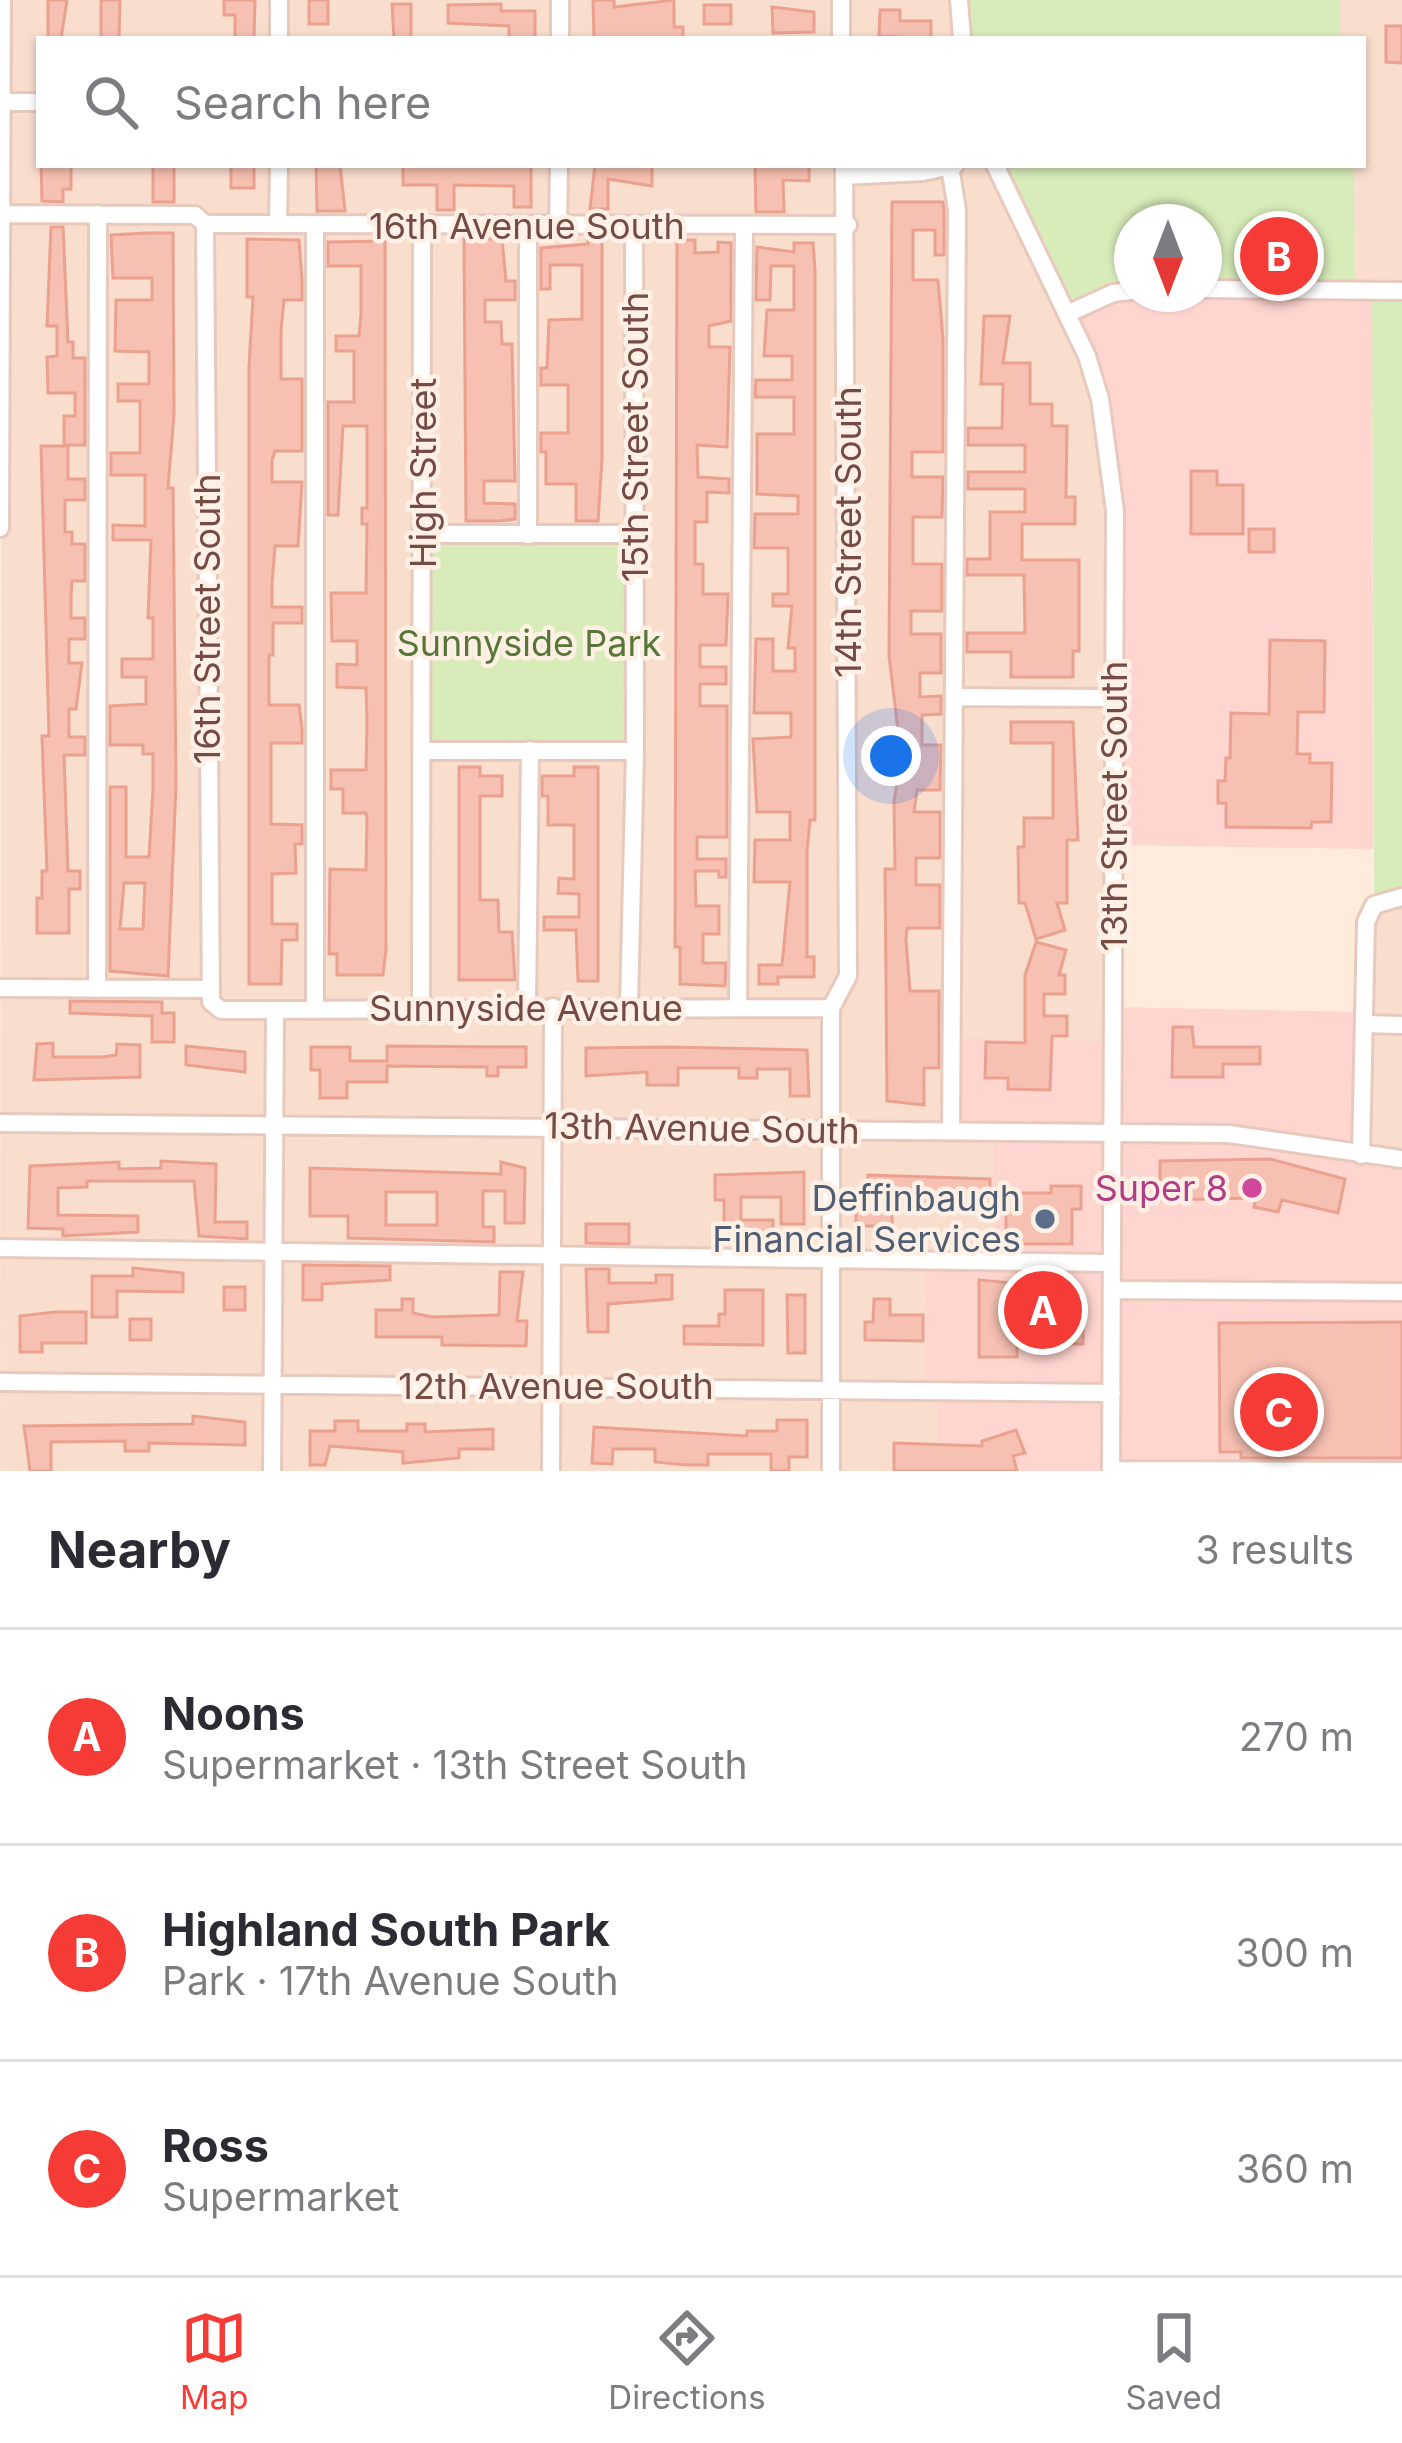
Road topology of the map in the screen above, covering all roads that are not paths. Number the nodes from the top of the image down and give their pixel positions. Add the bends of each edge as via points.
1 (2, 0) edge
2 (280, 0) edge
3 (560, 0) edge
4 (841, 0) edge
5 (959, 0) edge
6 (279, 36) edge
7 (560, 36) edge
8 (841, 36) edge
9 (962, 36) edge
10 (1, 102) edge
11 (36, 102) edge
12 (279, 168) edge
13 (559, 168) edge
14 (898, 168) edge
15 (952, 168) edge
16 (996, 168) edge
17 (844, 170) edge
18 (1, 214) edge
19 (98, 214) junction
20 (205, 224) junction
21 (278, 224) junction
22 (314, 225) junction
23 (848, 225) junction
24 (422, 226) junction
25 (529, 226) junction
26 (558, 226) junction
27 (634, 226) junction
28 (744, 226) junction
29 (1222, 289) edge
30 (1402, 291) edge
31 (1114, 293) edge
32 (1067, 314) junction
33 (0, 470) edge
34 (0, 527) edge
35 (423, 534) junction
36 (528, 535) junction
37 (636, 535) junction
38 (956, 697) junction
39 (1115, 698) junction
40 (423, 751) junction
41 (530, 751) junction
42 (635, 751) junction
43 (1402, 896) edge
44 (0, 988) edge
45 (97, 988) junction
46 (208, 989) junction
47 (553, 1007) junction
48 (629, 1007) junction
49 (527, 1008) junction
50 (738, 1008) junction
51 (831, 1008) junction
52 (315, 1009) junction
53 (421, 1009) junction
54 (275, 1010) junction
55 (1364, 1024) junction
56 (1402, 1024) edge
57 (0, 1123) edge
58 (274, 1125) junction
59 (552, 1126) junction
60 (832, 1130) junction
61 (951, 1131) junction
62 (1112, 1133) junction
63 (1361, 1155) junction
64 (1402, 1159) edge
65 (0, 1248) edge
66 (273, 1252) junction
67 (553, 1258) junction
68 (831, 1260) junction
69 (1112, 1263) junction
70 (1112, 1289) junction
71 (1402, 1292) edge
72 (0, 1382) edge
73 (273, 1384) junction
74 (552, 1386) junction
75 (831, 1388) junction
76 (1112, 1393) junction
77 (1111, 1470) edge
78 (272, 1471) edge
79 (551, 1471) edge
80 (830, 1471) edge
81 (1402, 1471) edge

1 - 10 street
2 - 6 street
3 - 7 street
4 - 8 street
5 - 9 street
10 - 11 street
10 - 18 street
12 - 21 street
13 - 26 street
14 - 17 street
15 - 38 street
16 - 32 street, 13th Street South
17 - 23 street, 14th Street South
18 - 19 street, 16th Avenue South
18 - 33 street
19 - 20 street, 16th Avenue South via 195,215
19 - 45 street
20 - 21 street, 16th Avenue South
20 - 46 street, 16th Street South
21 - 22 street, 16th Avenue South
22 - 24 street, 16th Avenue South
22 - 52 street
23 - 28 street, 16th Avenue South
23 - 51 street, 14th Street South via 848,976
24 - 25 street, 16th Avenue South
24 - 35 street, High Street
25 - 26 street, 16th Avenue South
25 - 36 street
26 - 27 street, 16th Avenue South
27 - 28 street, 16th Avenue South
27 - 37 street, 15th Street South
28 - 50 street
29 - 30 street
31 - 32 street
32 - 39 street, 13th Street South via 1099,393 1108,445
33 - 34 street
35 - 36 street
35 - 40 street, High Street
36 - 37 street
37 - 42 street, 15th Street South
38 - 39 street
38 - 61 street
39 - 62 street, 13th Street South
40 - 41 street
40 - 53 street, High Street
41 - 42 street
41 - 49 street
42 - 48 street, 15th Street South
43 - 55 street via 1373,905 1366,922
44 - 45 street
45 - 46 street
46 - 54 street, Sunnyside Avenue via 221,1010
47 - 48 street, Sunnyside Avenue
47 - 49 street, Sunnyside Avenue
47 - 59 street
48 - 50 street, Sunnyside Avenue
49 - 53 street, Sunnyside Avenue
50 - 51 street, Sunnyside Avenue
51 - 60 street, 14th Street South
52 - 53 street, Sunnyside Avenue
52 - 54 street, Sunnyside Avenue
54 - 58 street
55 - 56 street
55 - 63 street
57 - 58 street, 13th Avenue South
58 - 59 street, 13th Avenue South
58 - 66 street
59 - 60 street, 13th Avenue South
59 - 67 street
60 - 61 street, 13th Avenue South
60 - 68 street, 14th Street South
61 - 62 street, 13th Avenue South
62 - 63 street, 13th Avenue South via 1229,1134
62 - 69 street, 13th Street South
63 - 64 street, 13th Avenue South
65 - 66 street
66 - 67 street
66 - 73 street
67 - 68 street
67 - 74 street
68 - 69 street
68 - 75 street, 14th Street South
69 - 70 street, 13th Street South
70 - 71 street
70 - 76 street, 13th Street South
72 - 73 street, 12th Avenue South
73 - 74 street, 12th Avenue South
73 - 78 street
74 - 75 street, 12th Avenue South
74 - 79 street
75 - 76 street, 12th Avenue South
75 - 80 street, 14th Street South
76 - 77 street, 13th Street South
77 - 81 street

